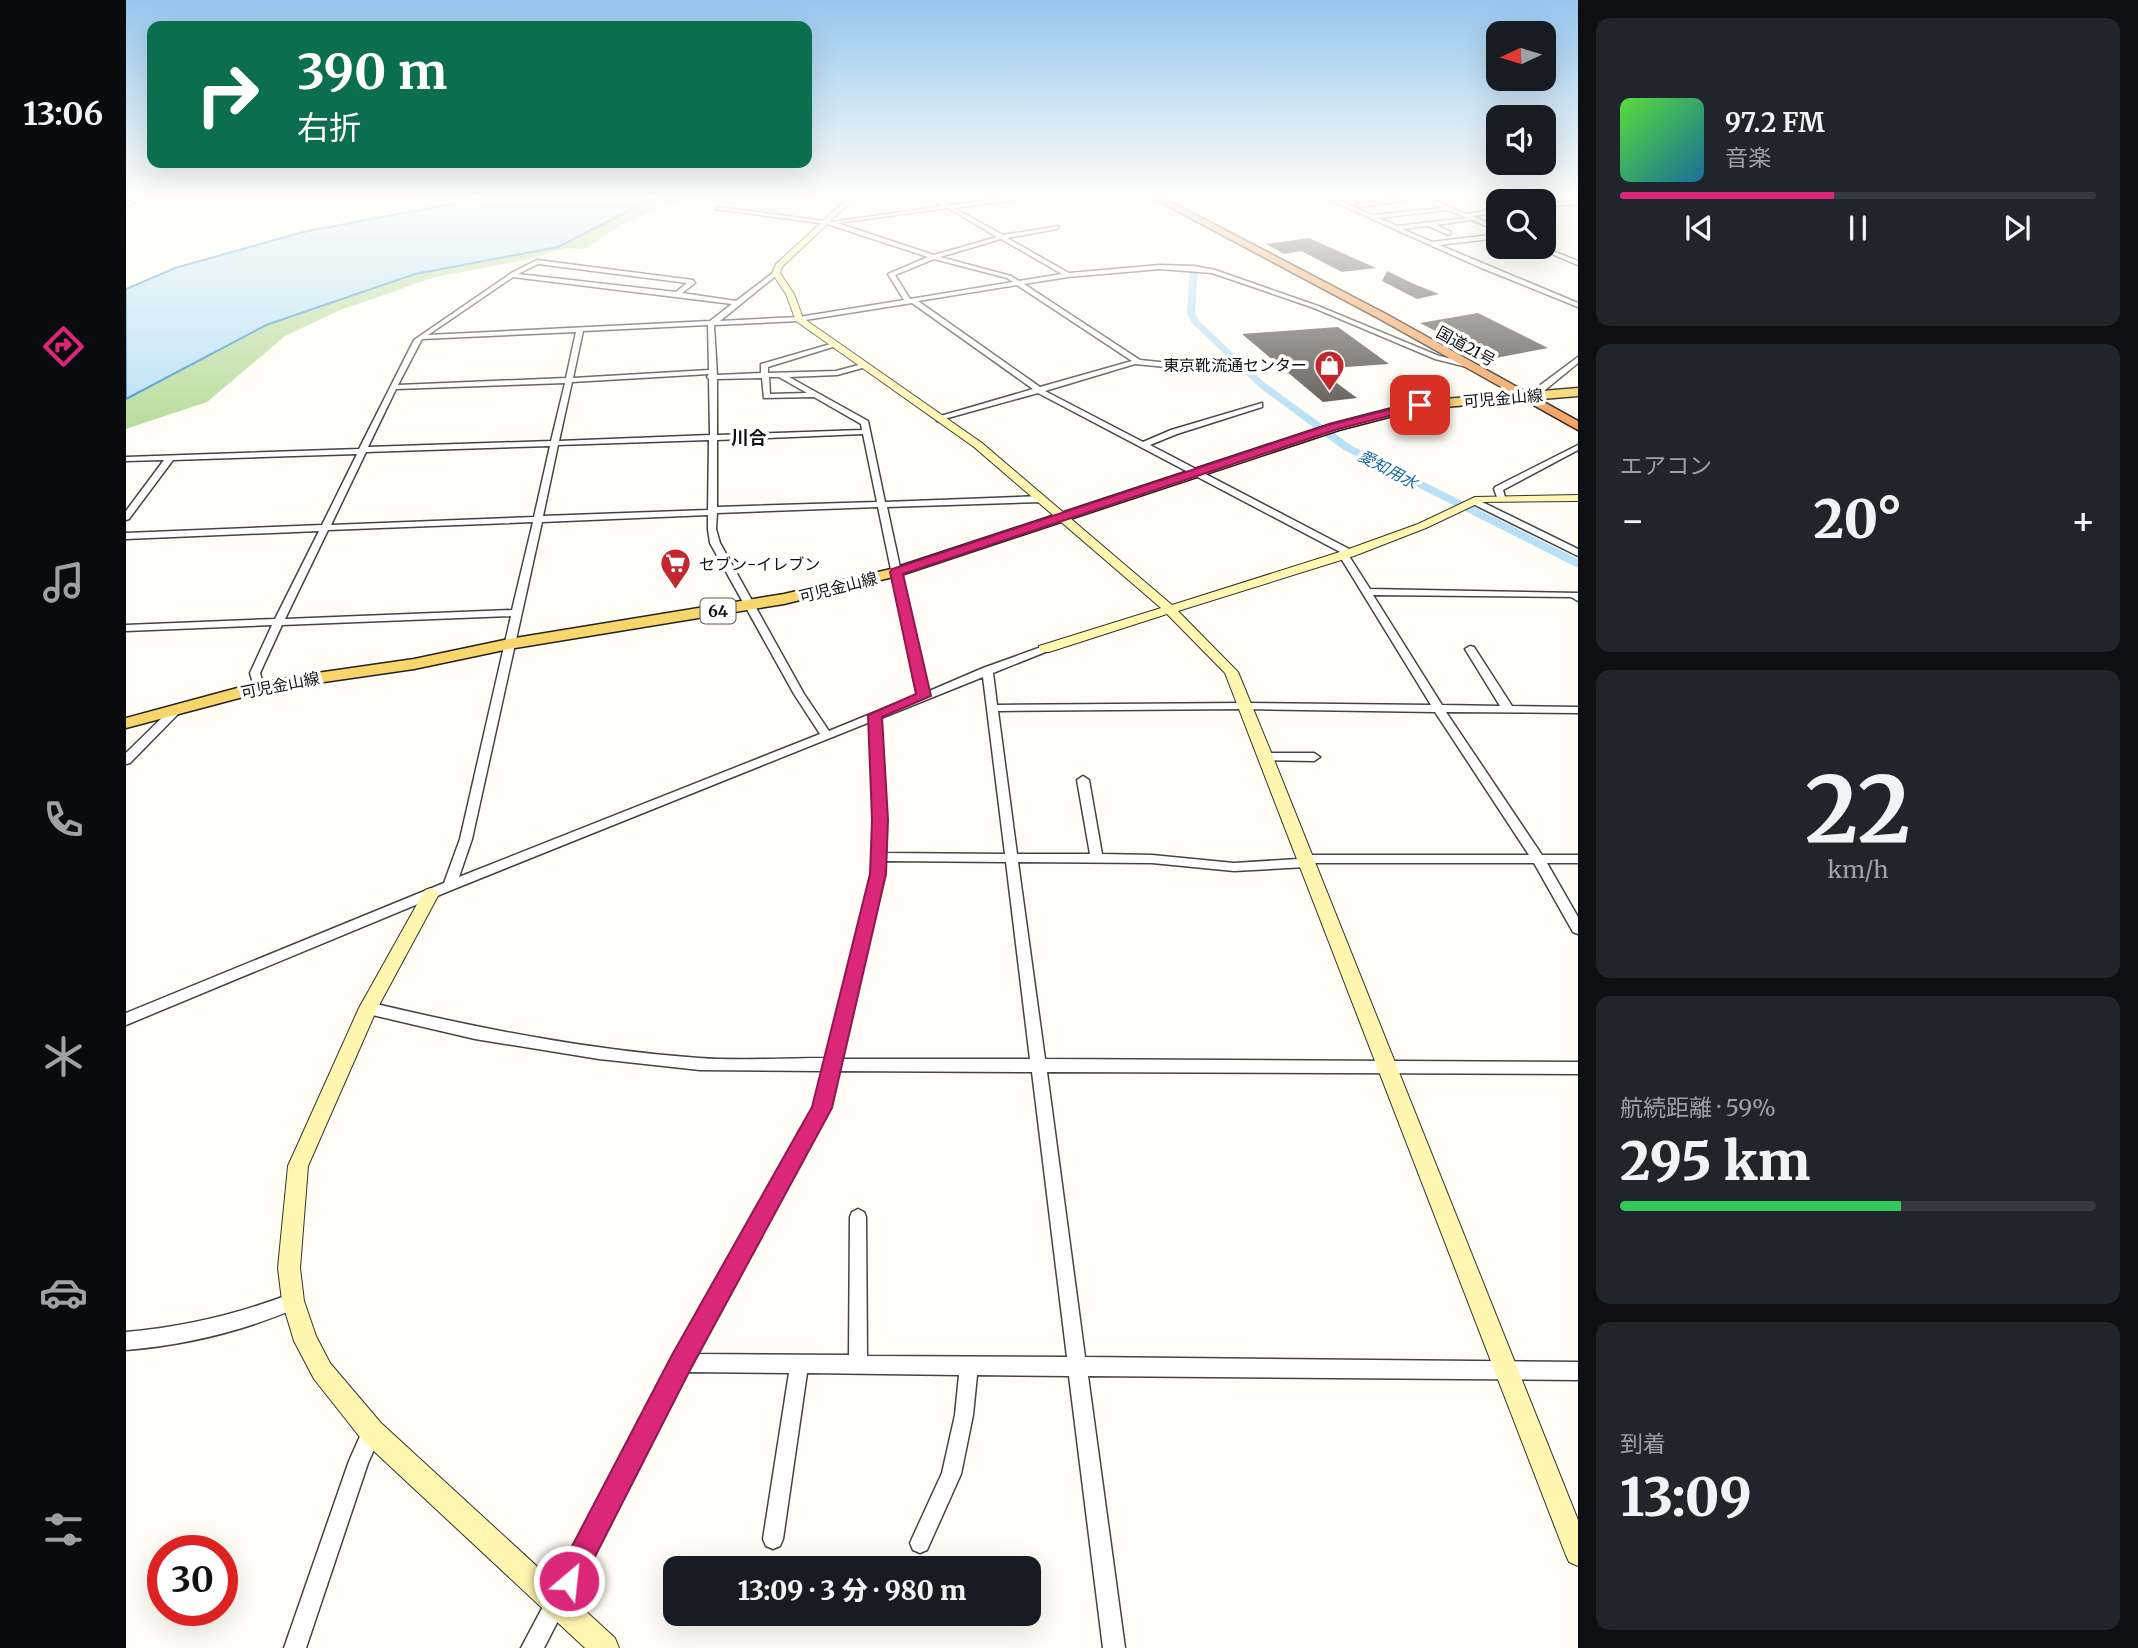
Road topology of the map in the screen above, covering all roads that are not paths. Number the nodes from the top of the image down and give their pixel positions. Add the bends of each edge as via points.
1 (517, 273) edge
2 (623, 273) edge
3 (775, 273) edge
4 (777, 273) edge
5 (894, 273) edge
6 (997, 273) edge
7 (1064, 273) edge
8 (1092, 273) edge
9 (1216, 273) edge
10 (1300, 273) edge
11 (1309, 273) edge
12 (1501, 273) edge
13 (513, 275) junction
14 (1068, 275) junction
15 (1018, 284) junction
16 (677, 294) junction
17 (911, 301) junction
18 (736, 303) junction
19 (1578, 305) edge
20 (799, 319) junction
21 (712, 323) junction
22 (580, 331) junction
23 (420, 337) junction
24 (834, 345) junction
25 (1578, 359) edge
26 (1135, 362) junction
27 (1251, 364) dead end
28 (863, 365) junction
29 (1471, 366) junction
30 (712, 374) junction
31 (764, 375) junction
32 (779, 375) junction
33 (569, 380) junction
34 (393, 387) junction
35 (1040, 391) junction
36 (1541, 392) junction
37 (1578, 392) edge
38 (815, 395) junction
39 (1524, 397) junction
40 (1259, 405) dead end
41 (1578, 416) edge
42 (940, 419) junction
43 (1578, 426) edge
44 (866, 432) junction
45 (712, 438) junction
46 (555, 443) junction
47 (1143, 445) junction
48 (1577, 447) edge
49 (363, 451) junction
50 (170, 458) junction
51 (126, 459) edge
52 (1195, 473) junction
53 (1501, 497) junction
54 (1578, 498) edge
55 (1042, 499) junction
56 (1472, 501) junction
57 (883, 504) junction
58 (712, 511) junction
59 (1062, 516) junction
60 (126, 517) edge
61 (537, 519) junction
62 (324, 528) junction
63 (126, 536) edge
64 (1347, 554) junction
65 (1578, 554) edge
66 (896, 572) junction
67 (1367, 592) junction
68 (1578, 598) edge
69 (749, 605) junction
70 (1170, 610) junction
71 (515, 613) junction
72 (279, 622) junction
73 (126, 628) edge
74 (509, 644) junction
75 (1044, 649) joint
76 (1470, 649) dead end
77 (987, 670) junction
78 (259, 688) junction
79 (923, 696) junction
80 (1245, 706) junction
81 (178, 708) junction
82 (992, 708) junction
83 (1438, 708) junction
84 (1508, 709) junction
85 (1578, 710) edge
86 (875, 715) junction
87 (126, 723) edge
88 (826, 735) junction
89 (1266, 757) junction
90 (1314, 757) dead end
91 (126, 760) edge
92 (1083, 780) dead end
93 (880, 857) junction
94 (1011, 859) junction
95 (1097, 859) junction
96 (1538, 859) junction
97 (1578, 859) edge
98 (1305, 861) junction
99 (449, 886) junction
100 (430, 894) junction
101 (1578, 929) edge
102 (369, 1008) junction
103 (126, 1019) edge
104 (831, 1065) junction
105 (1039, 1066) junction
106 (1385, 1066) junction
107 (1578, 1068) edge
108 (858, 1217) dead end
109 (293, 1301) junction
110 (126, 1340) edge
111 (681, 1363) junction
112 (799, 1365) junction
113 (858, 1366) junction
114 (970, 1366) junction
115 (1077, 1366) junction
116 (1578, 1371) edge
117 (1508, 1372) junction
118 (372, 1432) junction
119 (773, 1539) dead end
120 (920, 1543) dead end
121 (1578, 1553) edge
122 (556, 1605) junction
123 (295, 1648) edge
124 (532, 1648) edge
125 (605, 1648) edge
126 (1114, 1648) edge

1 - 13 street
2 - 16 street via 694,282
3 - 18 street
4 - 20 street
5 - 17 street
6 - 15 street
7 - 14 street
8 - 14 street
9 - 29 street via 1316,307 1437,358
10 - 29 highway, 国道21号
11 - 36 highway, 国道21号
12 - 19 street
13 - 16 street
13 - 23 street
14 - 15 street
15 - 17 street
15 - 26 street
16 - 18 street
17 - 20 street
17 - 35 street
18 - 21 street
20 - 21 street
20 - 24 street
21 - 22 street
21 - 30 street
22 - 23 street
22 - 33 street
23 - 34 street
24 - 28 street
24 - 31 street via 764,366
25 - 36 street
26 - 27 street via 1208,369
26 - 35 street
28 - 32 street via 837,373
28 - 42 street
29 - 39 highway, 国道21号
30 - 31 street
30 - 33 street
30 - 45 street
31 - 32 street
31 - 38 street via 767,396
32 - 38 street
33 - 34 street
33 - 46 street
34 - 49 street
35 - 42 street
35 - 47 street
36 - 37 main road, 可児金山線 / 64
36 - 39 main road, 可児金山線 / 64
36 - 41 highway, 国道21号
38 - 44 street via 865,423
39 - 43 highway, 国道21号
39 - 52 main road, 可児金山線 / 64 via 1420,405 1335,427
40 - 47 street
42 - 55 street via 978,444
44 - 45 street
44 - 57 street
45 - 46 street
45 - 58 street
46 - 49 street
46 - 61 street
47 - 52 street
48 - 53 street via 1499,489
49 - 50 street
49 - 62 street
50 - 51 street
50 - 60 street
52 - 59 main road, 可児金山線 / 64
52 - 64 street
53 - 54 street
53 - 56 street
55 - 57 street
55 - 59 street
56 - 64 street
56 - 65 street
57 - 58 street
57 - 66 street
58 - 61 street
58 - 69 street via 715,543
59 - 66 main road, 可児金山線 / 64
59 - 70 street
61 - 62 street
61 - 71 street
62 - 63 street
62 - 72 street
64 - 67 street
64 - 70 street
66 - 69 main road, 可児金山線 / 64 via 824,592
66 - 79 street
67 - 68 street via 1574,594
67 - 83 street
69 - 74 main road, 可児金山線 / 64
69 - 88 street
70 - 75 street
70 - 80 street via 1231,672
71 - 72 street
71 - 74 street
72 - 73 street
72 - 78 street via 255,673
74 - 78 main road, 可児金山線 / 64
74 - 99 street via 466,839
75 - 77 street
76 - 84 street
77 - 79 street
77 - 82 street
78 - 81 main road, 可児金山線 / 64
79 - 86 street
80 - 82 street
80 - 83 street
80 - 89 street
81 - 87 main road, 可児金山線 / 64
81 - 91 street
82 - 94 street
83 - 84 street
83 - 96 street
84 - 85 street
86 - 88 street
86 - 93 street
88 - 99 street
89 - 90 street
89 - 98 street
92 - 95 street
93 - 94 street
93 - 104 street
94 - 95 street
94 - 105 street
95 - 98 street via 1234,867
96 - 97 street
96 - 98 street
96 - 101 street
98 - 106 street
99 - 100 street
100 - 102 street
100 - 103 street
102 - 104 street via 475,1033 599,1053 700,1064
102 - 109 street via 298,1166 289,1268
104 - 105 street
104 - 111 street via 822,1108
105 - 106 street
105 - 115 street
106 - 107 street
106 - 117 street
108 - 113 street
109 - 110 street via 244,1319 157,1339
109 - 118 street via 322,1371
111 - 112 street
111 - 122 street
112 - 113 street
112 - 119 street
113 - 114 street
114 - 115 street
114 - 120 street via 951,1474
115 - 117 street
115 - 126 street
116 - 117 street
117 - 121 street
118 - 122 street
118 - 123 street
122 - 124 street
122 - 125 street

